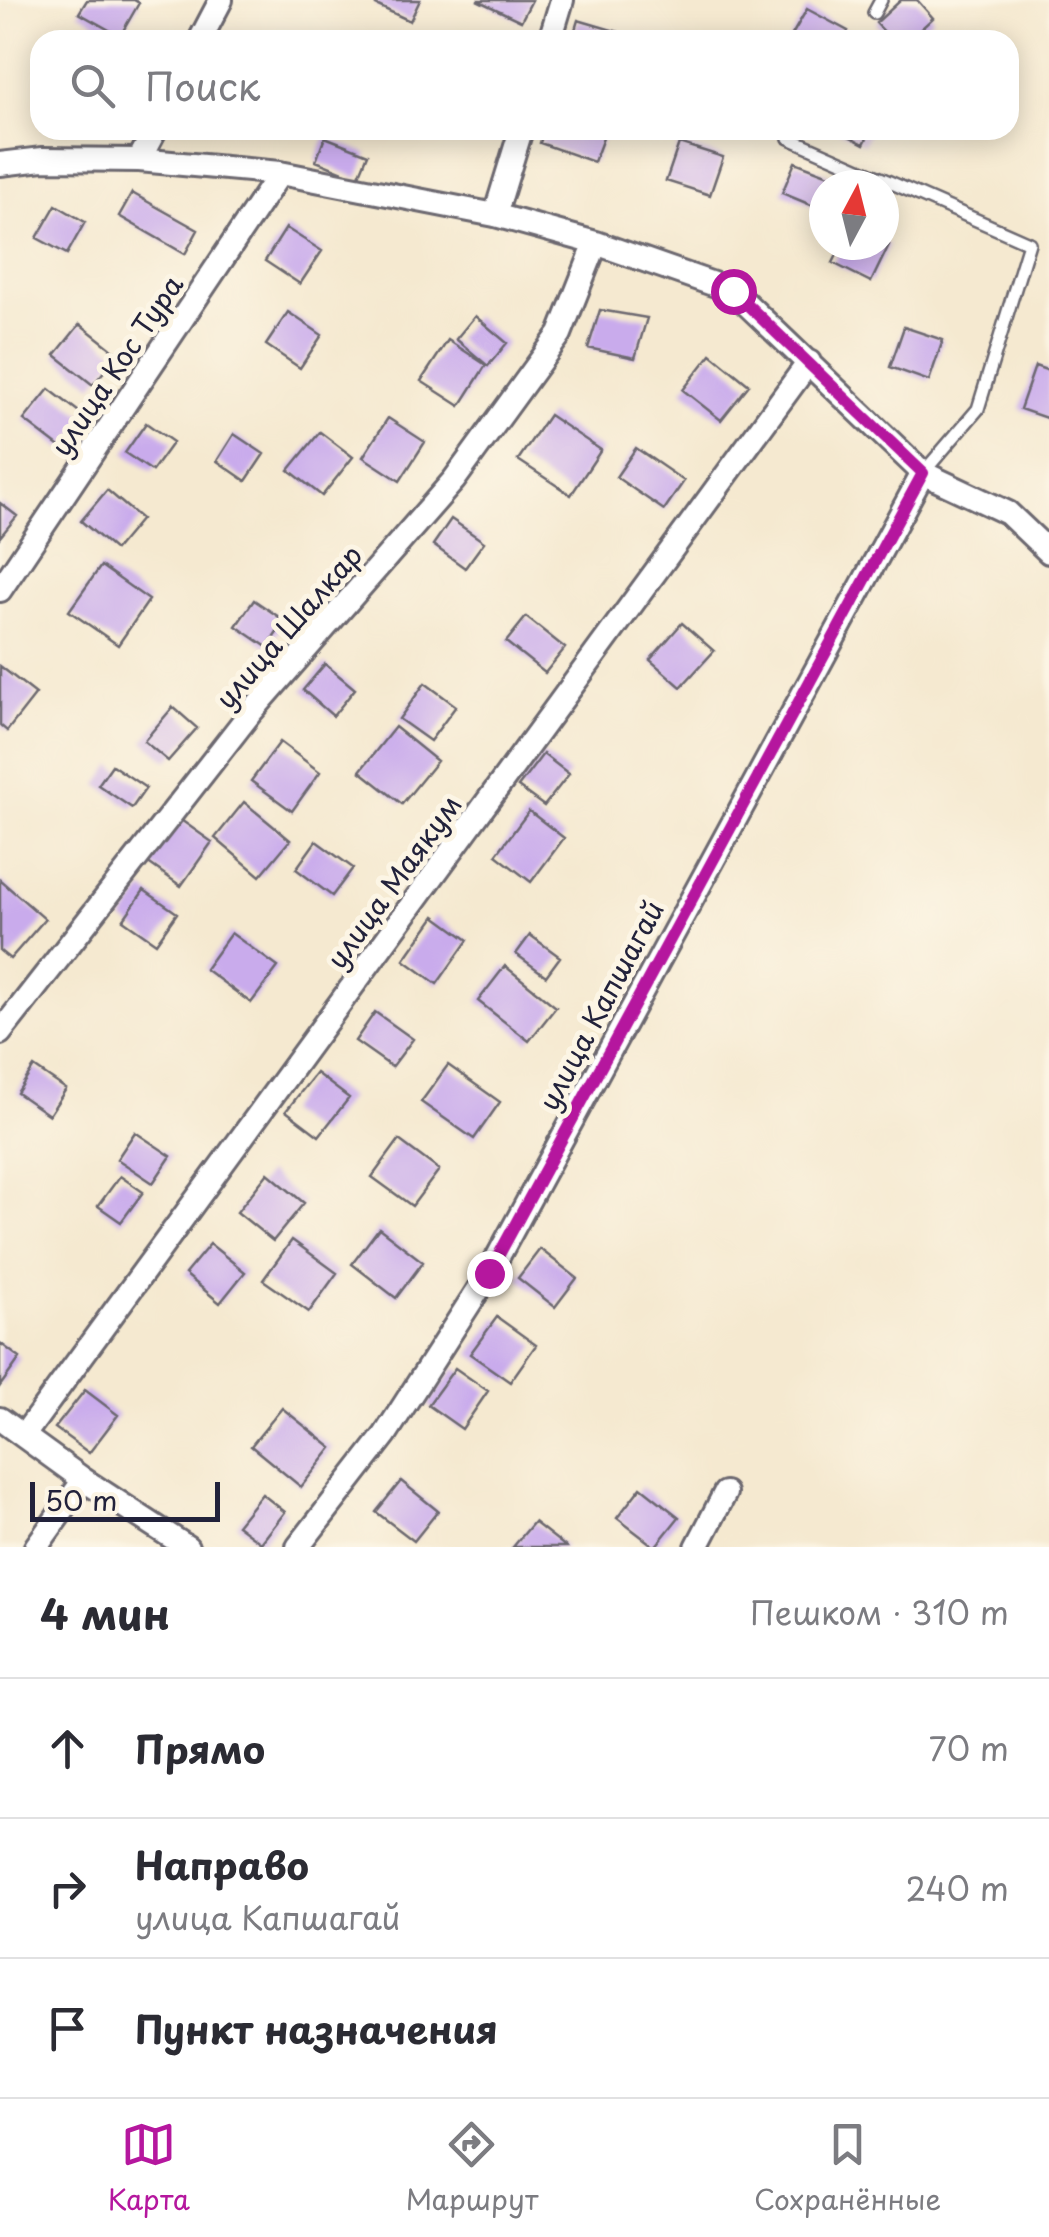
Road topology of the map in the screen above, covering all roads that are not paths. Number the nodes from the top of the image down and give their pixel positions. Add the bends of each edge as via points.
1 (221, 0) edge
2 (562, 0) edge
3 (881, 0) edge
4 (874, 13) dead end
5 (205, 30) edge
6 (553, 30) edge
7 (150, 140) edge
8 (518, 140) edge
9 (795, 140) edge
10 (139, 160) junction
11 (0, 164) edge
12 (280, 173) junction
13 (495, 215) junction
14 (596, 243) junction
15 (809, 362) junction
16 (923, 473) junction
17 (1049, 552) edge
18 (0, 590) edge
19 (0, 1033) edge
20 (0, 1419) edge
21 (24, 1435) junction
22 (84, 1480) junction
23 (725, 1494) dead end
24 (36, 1547) edge
25 (187, 1547) edge
26 (298, 1547) edge
27 (698, 1547) edge

1 - 5 street
2 - 6 street
3 - 4 lane
7 - 10 street
8 - 13 street
9 - 16 lane via 1029,243 978,410
10 - 11 street
10 - 12 street
12 - 13 street
12 - 18 street, улица Кос Тура
13 - 14 street
14 - 15 street via 733,291
14 - 19 street, улица Шалкар via 560,334 454,480 251,712
15 - 16 street
15 - 21 street, улица Маякум
16 - 17 street via 1008,514
16 - 26 street, улица Капшагай via 489,1273 385,1434
20 - 21 street
21 - 22 street
22 - 24 street
22 - 25 street
23 - 27 street

